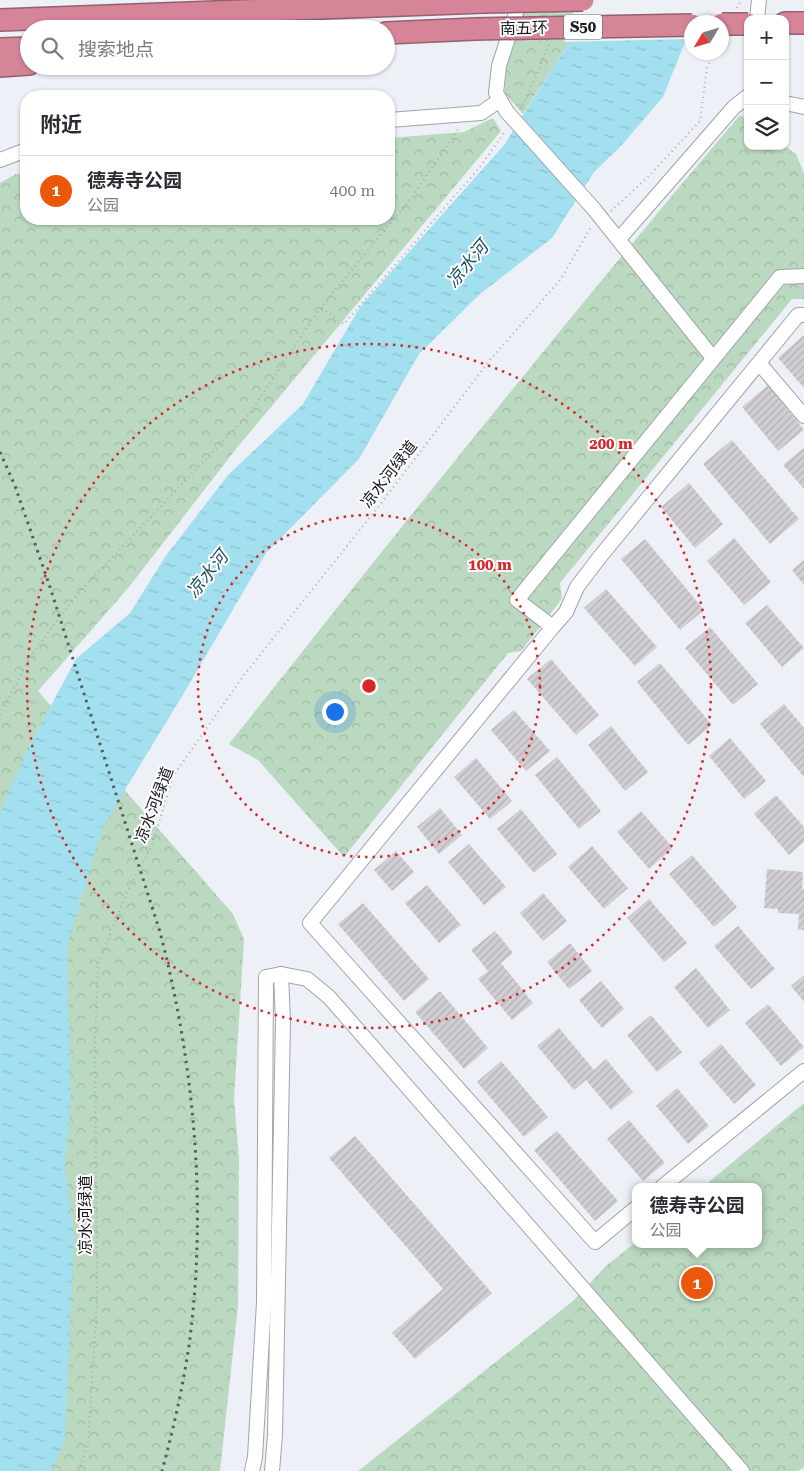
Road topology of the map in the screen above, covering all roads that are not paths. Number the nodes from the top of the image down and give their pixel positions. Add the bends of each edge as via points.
1 (520, 0) edge
2 (583, 0) edge
3 (759, 0) edge
4 (757, 15) edge
5 (0, 20) edge
6 (804, 22) edge
7 (789, 23) edge
8 (729, 24) edge
9 (744, 24) edge
10 (684, 25) edge
11 (395, 33) edge
12 (20, 48) edge
13 (0, 49) edge
14 (20, 65) edge
15 (0, 66) edge
16 (744, 99) edge
17 (789, 104) edge
18 (804, 107) edge
19 (508, 108) junction
20 (395, 120) edge
21 (20, 149) edge
22 (0, 150) edge
23 (20, 152) edge
24 (0, 160) edge
25 (619, 239) junction
26 (804, 276) edge
27 (804, 315) edge
28 (713, 358) junction
29 (759, 363) junction
30 (804, 416) edge
31 (552, 628) junction
32 (281, 974) junction
33 (804, 1071) edge
34 (667, 1183) edge
35 (632, 1211) edge
36 (254, 1464) edge
37 (271, 1471) edge
38 (742, 1471) edge

1 - 19 street via 499,66 496,93
2 - 5 highway, 南五环 / S50, bridge
3 - 4 street
6 - 7 highway
8 - 9 highway, bridge
10 - 11 highway, 南五环 / S50, bridge
12 - 13 highway
14 - 15 highway
16 - 25 street
17 - 18 street
19 - 20 street
19 - 25 street, bridge
21 - 22 street
23 - 24 street
25 - 28 street
26 - 28 street via 780,277
27 - 29 street via 798,315
28 - 31 street via 517,600
29 - 30 street
29 - 31 street via 577,587 566,612
31 - 35 street via 310,923 595,1242
32 - 36 street via 266,976 264,1303
32 - 37 street via 275,1435
32 - 38 street via 307,979 329,997
33 - 34 street
36 - 37 street

